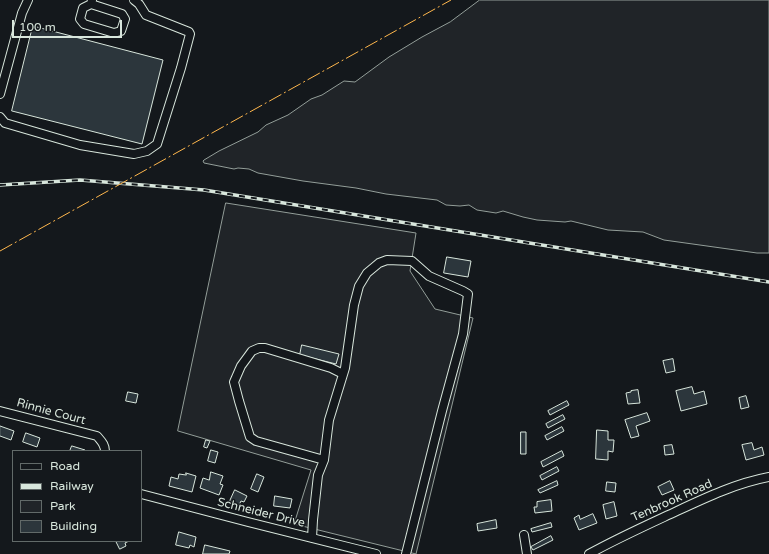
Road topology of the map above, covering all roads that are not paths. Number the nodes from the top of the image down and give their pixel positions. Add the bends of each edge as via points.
1 (28, 0) edge
2 (134, 0) edge
3 (91, 2) edge
4 (0, 94) edge
5 (0, 117) edge
6 (343, 374) junction
7 (0, 411) edge
8 (105, 450) edge
9 (324, 460) junction
10 (769, 477) edge
11 (142, 494) edge
12 (524, 535) dead end
13 (312, 538) junction
14 (376, 554) edge
15 (406, 554) edge
16 (527, 554) edge
17 (589, 554) edge

1 - 4 street via 22,13
2 - 5 street via 146,15 190,34 157,144 147,151 134,154 80,144 5,123
3 - 3 street via 83,8 80,19 84,24 114,33 121,32 125,19 122,14
6 - 9 street via 329,420
6 - 9 street via 331,368 258,348 252,351 241,366 234,382 250,437 256,441
6 - 15 street via 359,286 367,273 378,263 387,260 412,262 429,276 468,294 463,334
7 - 8 street, Rinnie Court via 97,436
9 - 13 street via 318,475
10 - 17 street, Tenbrook Road via 728,488
11 - 13 street, Schneider Drive
12 - 16 street
13 - 14 street, Schneider Drive

